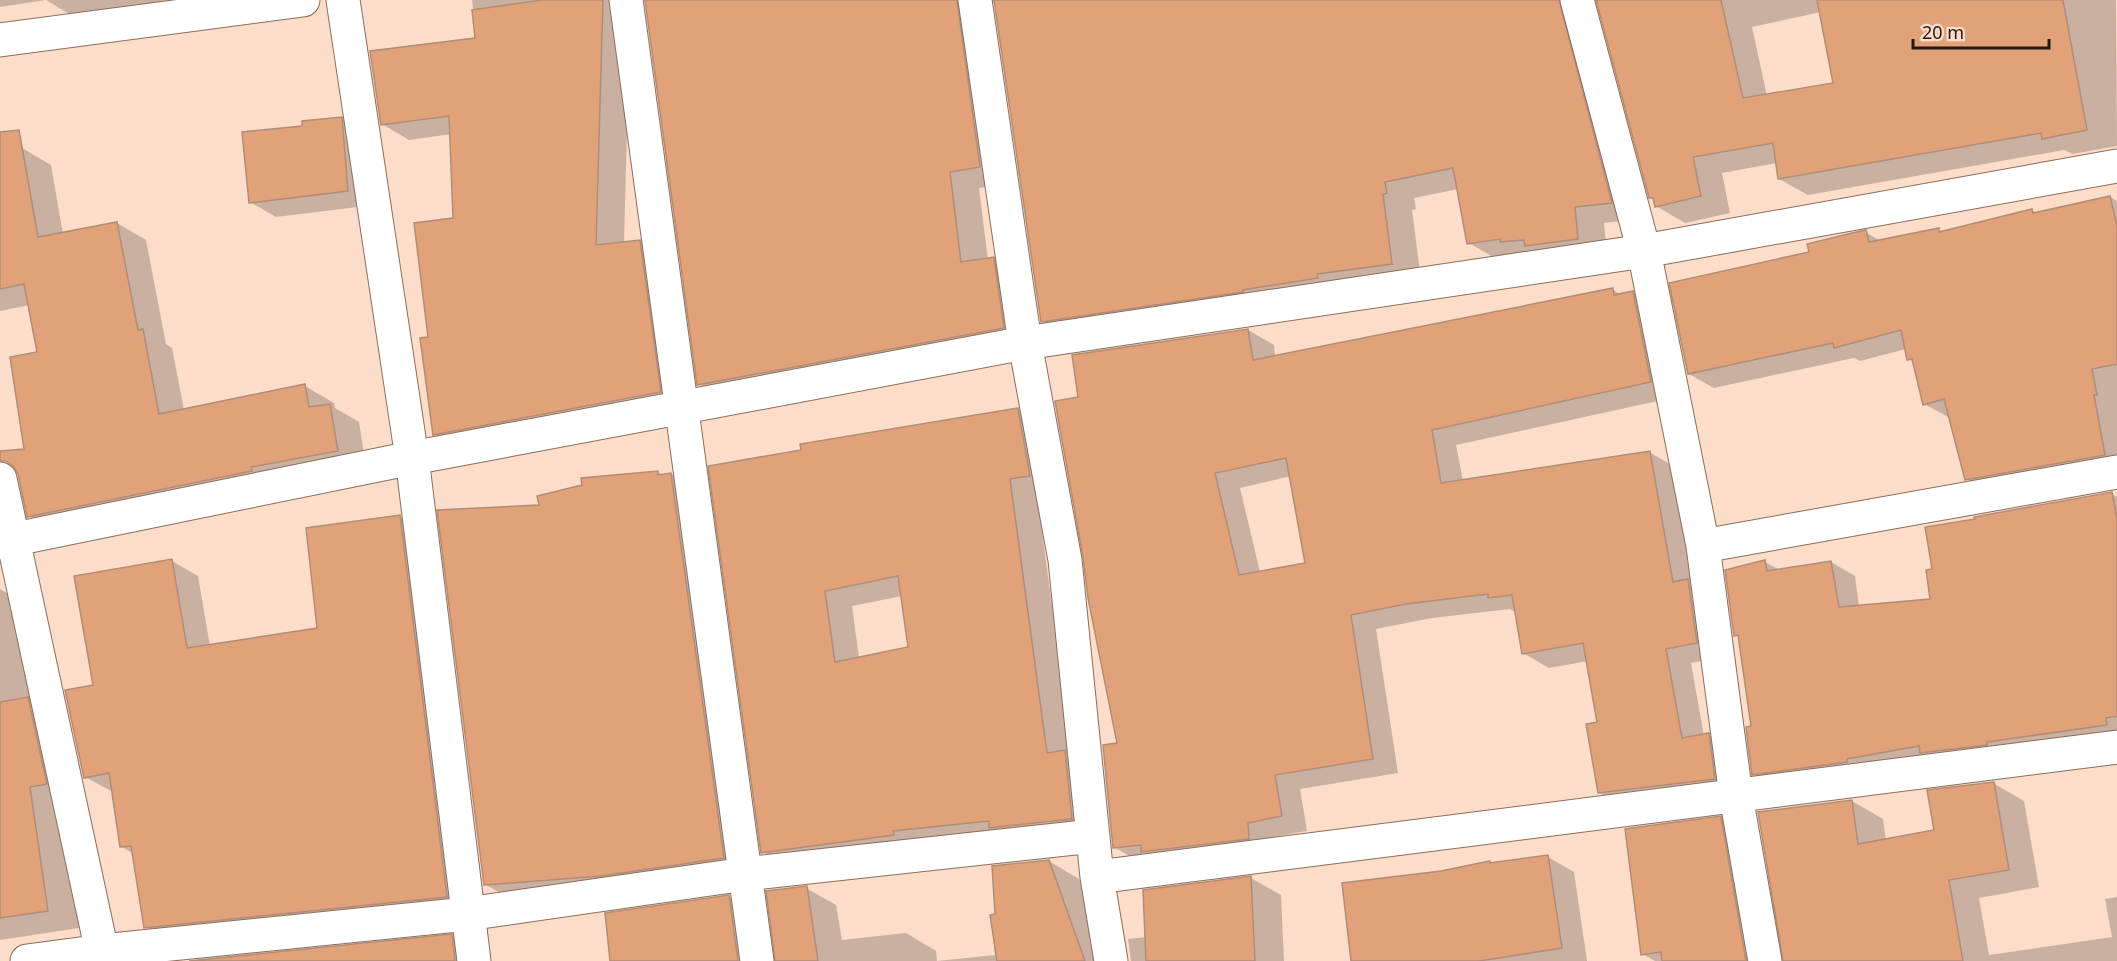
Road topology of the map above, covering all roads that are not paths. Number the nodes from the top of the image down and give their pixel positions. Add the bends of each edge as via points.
1 (303, 0) edge
2 (343, 0) edge
3 (626, 0) edge
4 (975, 0) edge
5 (1577, 0) edge
6 (0, 40) edge
7 (2117, 166) edge
8 (1644, 250) junction
9 (1025, 343) junction
10 (681, 409) junction
11 (412, 459) junction
12 (2117, 472) edge
13 (0, 479) edge
14 (6, 541) edge
15 (1703, 546) junction
16 (2117, 747) edge
17 (1736, 796) junction
18 (1093, 836) junction
19 (745, 874) junction
20 (1097, 877) junction
21 (467, 914) junction
22 (103, 956) edge
23 (27, 961) edge
24 (474, 961) edge
25 (757, 961) edge
26 (1111, 961) edge
27 (1765, 961) edge

1 - 6 street
2 - 11 street
3 - 10 street
4 - 9 street
5 - 8 street
7 - 8 street
8 - 9 street
8 - 15 street
9 - 10 street
9 - 18 street via 1065,560
10 - 11 street
10 - 19 street
11 - 14 street
11 - 21 street
12 - 15 street
13 - 14 street
14 - 22 street
15 - 17 street
16 - 17 street
17 - 20 street
17 - 27 street
18 - 19 street
18 - 20 street
19 - 21 street
19 - 25 street
20 - 26 street
21 - 22 street
21 - 24 street
22 - 23 street

